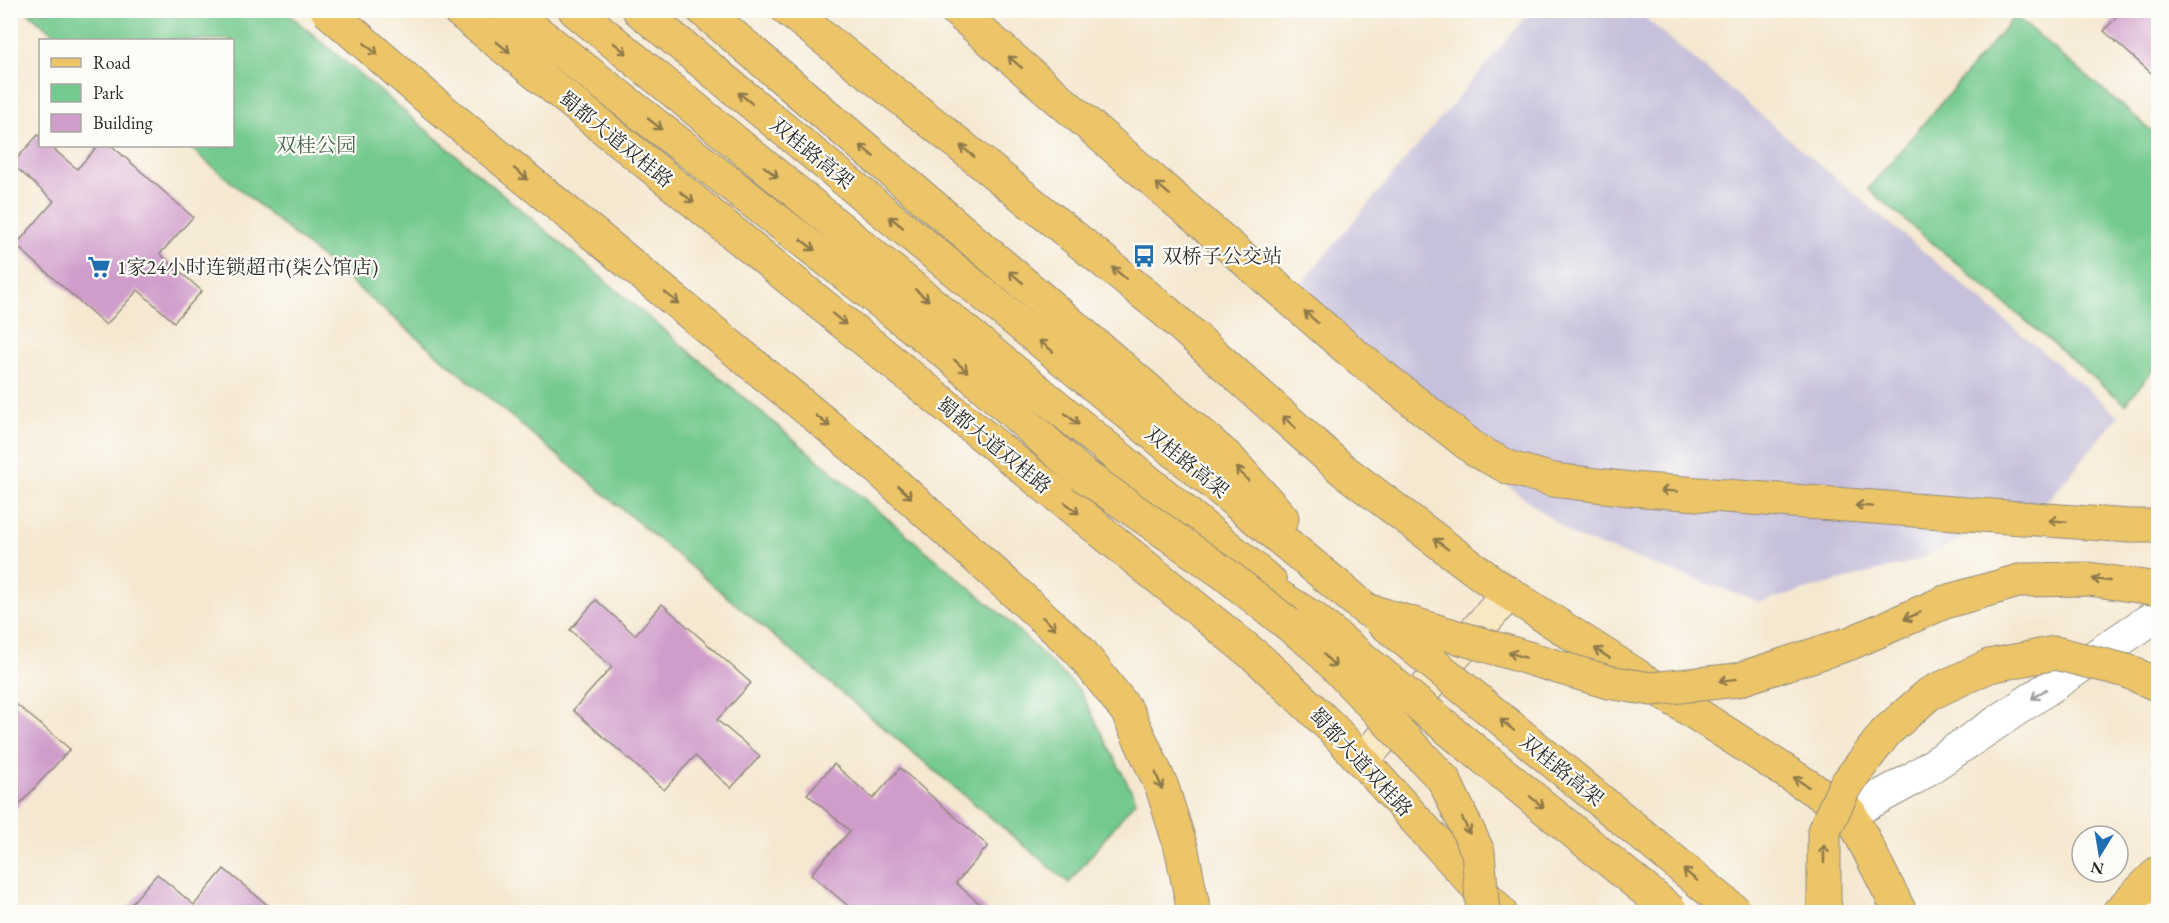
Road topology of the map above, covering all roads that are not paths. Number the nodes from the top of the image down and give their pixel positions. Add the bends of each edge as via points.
1 (327, 10) edge
2 (458, 10) edge
3 (509, 10) edge
4 (575, 10) edge
5 (639, 10) edge
6 (703, 10) edge
7 (788, 10) edge
8 (956, 10) edge
9 (1082, 474) junction
10 (2158, 526) edge
11 (2158, 589) edge
12 (1509, 594) junction
13 (1367, 610) junction
14 (1313, 618) junction
15 (2158, 618) edge
16 (1364, 659) junction
17 (2158, 685) edge
18 (1362, 761) junction
19 (1444, 780) junction
20 (1850, 813) junction
21 (2158, 873) edge
22 (2158, 903) edge
23 (1194, 912) edge
24 (1483, 912) edge
25 (1500, 912) edge
26 (1672, 912) edge
27 (1736, 912) edge
28 (1826, 912) edge
29 (1900, 912) edge
30 (2120, 912) edge

1 -> 23 main road, bridge via 445,112 861,453 1079,650 1127,711 1147,752 1182,851
2 -> 18 main road, 蜀都大道双桂路 via 1259,658
3 -> 9 main road via 951,357
4 -> 14 main road, 双桂路高架
13 -> 5 main road, 双桂路高架
13 -> 6 main road via 1228,458
12 -> 7 main road via 1342,470 1164,310
10 -> 8 main road via 1630,489 1553,480 1510,468 1477,451 1355,355
9 - 14 main road, bridge
9 -> 19 main road, bridge via 1225,574 1317,647
11 -> 13 main road, bridge via 2089,579 2022,580 1945,602 1851,643 1737,680 1651,689 1608,682
12 - 18 main road
20 -> 12 main road
27 -> 13 main road, 双桂路高架, bridge
14 - 16 main road, 双桂路高架, bridge
15 -> 20 street via 1911,780
16 - 19 main road, bridge via 1404,713
16 -> 26 main road, 双桂路高架, bridge
28 -> 17 main road, bridge via 1824,831 1845,786 1886,732 1929,694 1989,666 2055,653 2127,671
18 - 25 main road, 蜀都大道双桂路
19 -> 24 main road, bridge via 1478,852
20 - 29 main road
21 - 30 main road
22 - 30 street

